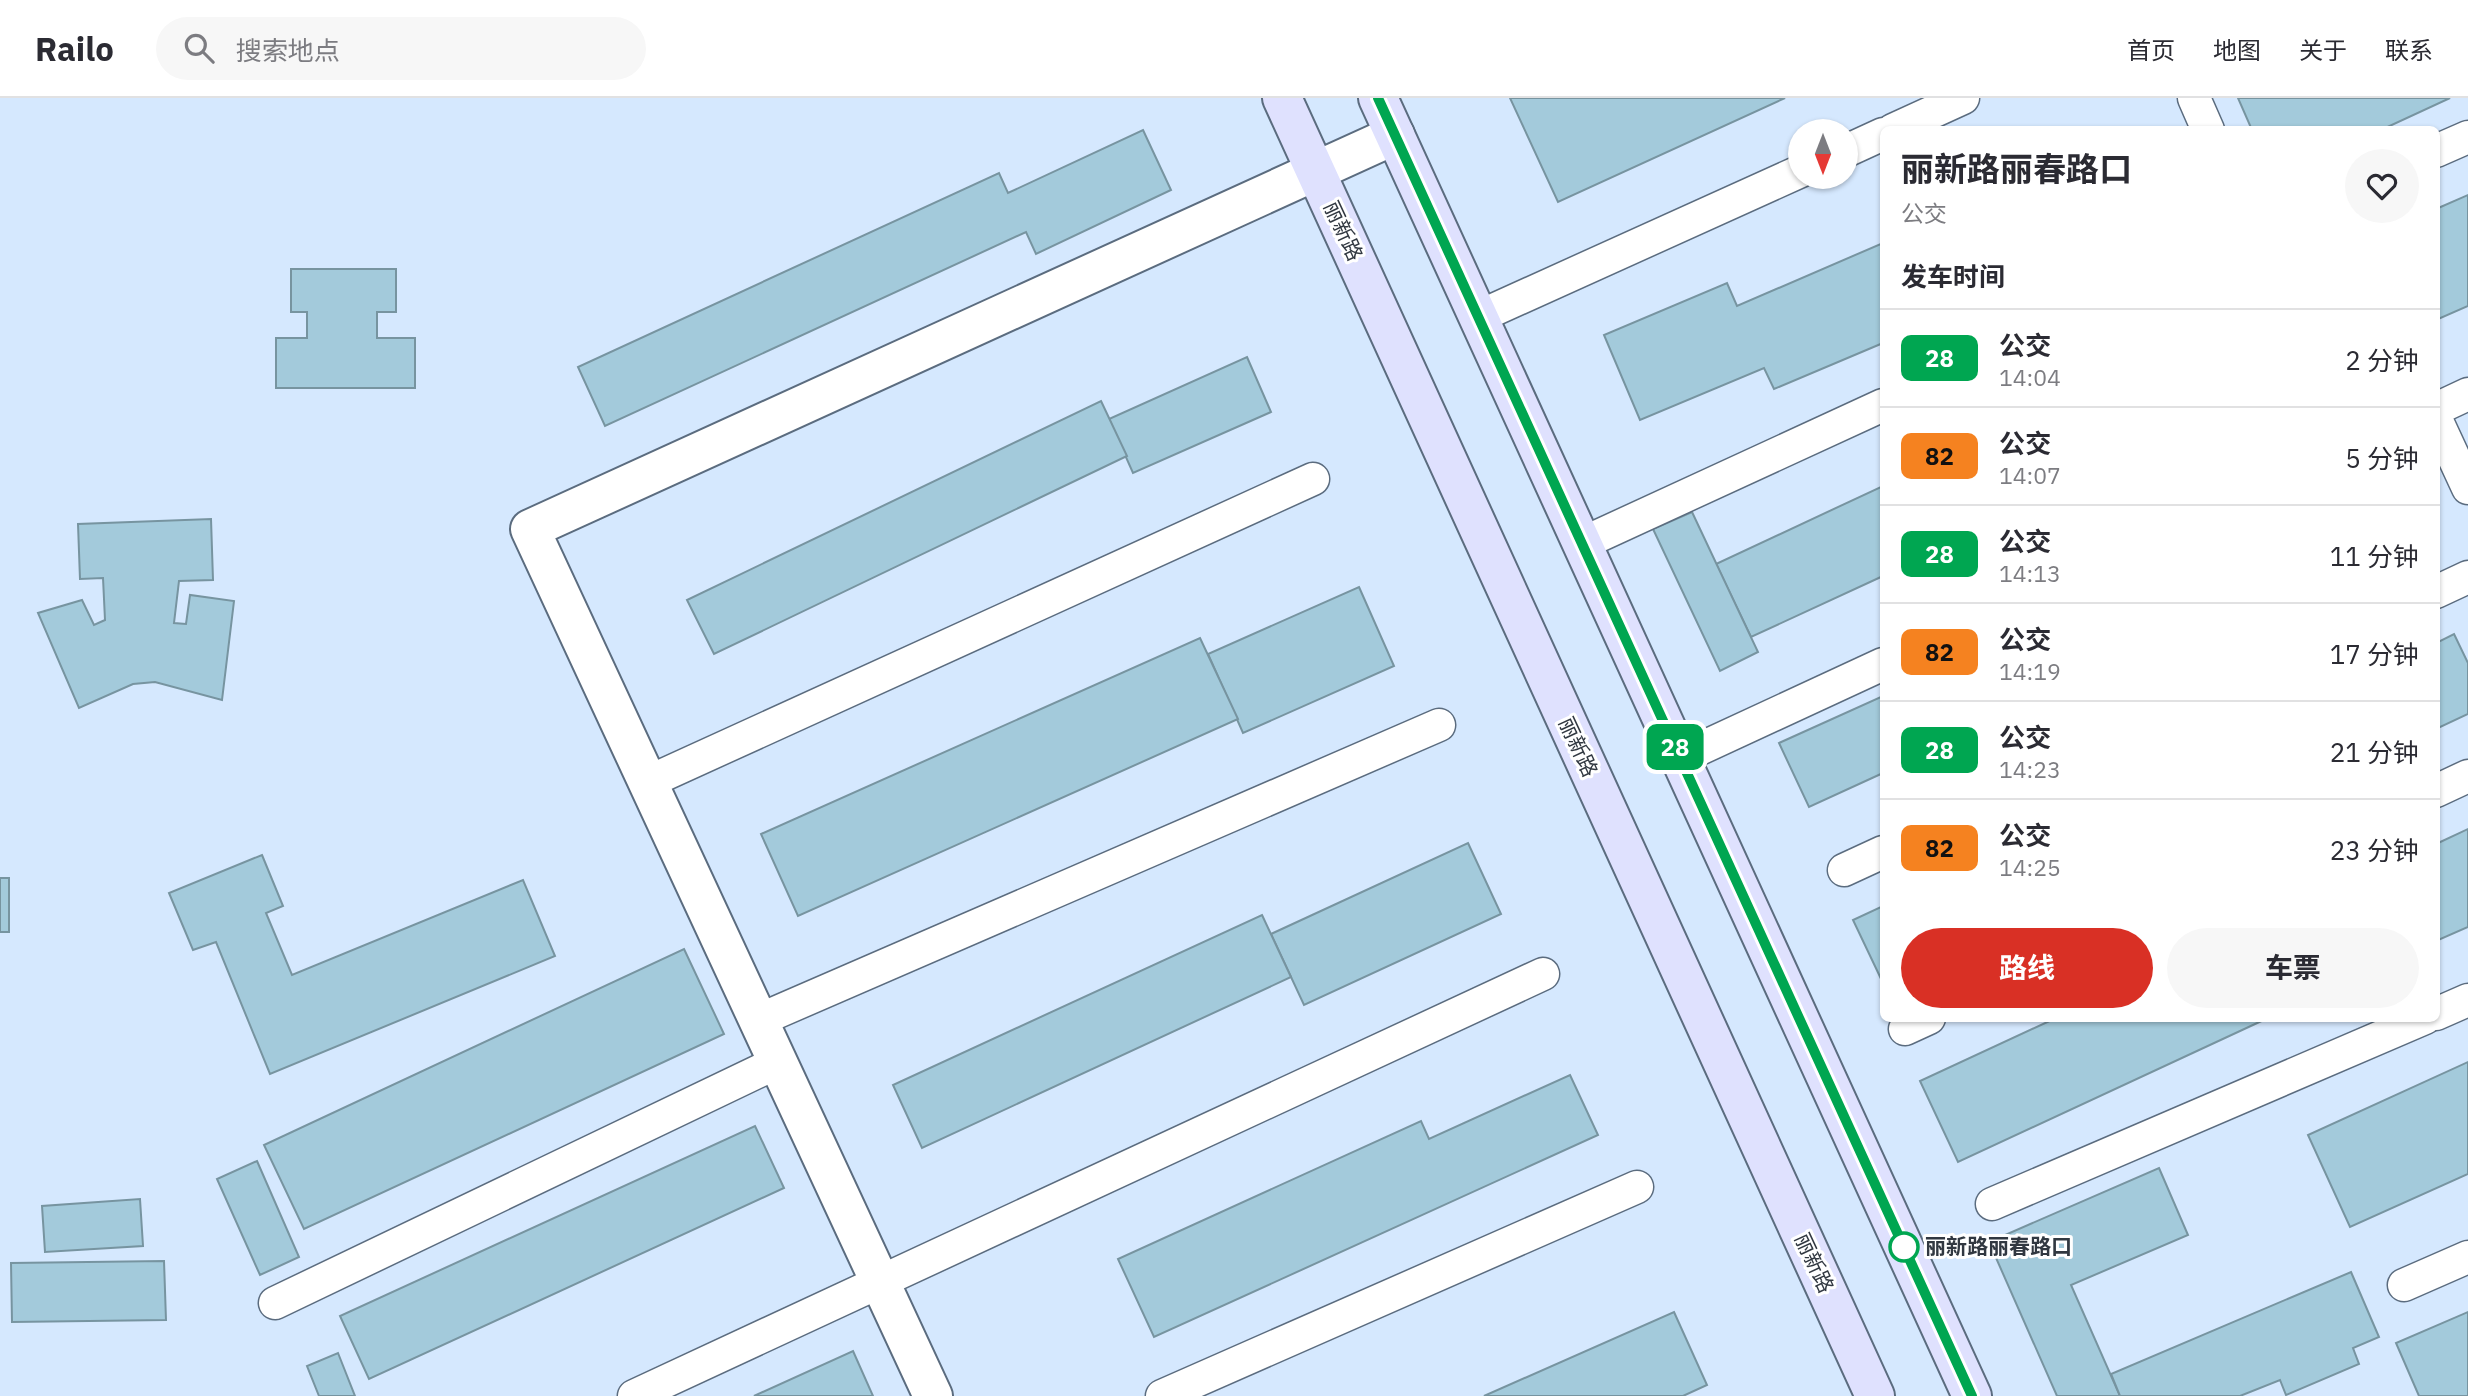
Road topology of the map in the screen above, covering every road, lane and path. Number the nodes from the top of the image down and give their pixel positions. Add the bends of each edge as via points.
1 (1282, 98) edge
2 (1378, 98) edge
3 (1963, 98) edge
4 (2194, 98) edge
5 (1902, 126) edge
6 (2206, 126) edge
7 (1395, 135) junction
8 (1880, 135) edge
9 (2468, 137) edge
10 (1858, 145) edge
11 (2440, 149) edge
12 (1315, 172) junction
13 (1788, 177) edge
14 (1478, 317) junction
15 (2468, 394) edge
16 (1880, 406) edge
17 (2440, 407) edge
18 (2440, 428) edge
19 (1313, 479) dead end
20 (2468, 488) edge
21 (1581, 544) junction
22 (2468, 577) edge
23 (2440, 590) edge
24 (1880, 665) edge
25 (1439, 725) dead end
26 (1680, 758) junction
27 (2468, 776) edge
28 (648, 782) junction
29 (2440, 788) edge
30 (1880, 853) edge
31 (1844, 870) dead end
32 (1543, 974) dead end
33 (2468, 1000) edge
34 (2440, 1012) edge
35 (759, 1020) junction
36 (2417, 1022) edge
37 (778, 1062) junction
38 (1637, 1187) dead end
39 (1992, 1204) dead end
40 (2468, 1257) edge
41 (879, 1280) junction
42 (2404, 1285) dead end
43 (275, 1303) dead end
44 (634, 1396) edge
45 (933, 1396) edge
46 (1162, 1396) edge
47 (1875, 1396) edge
48 (1972, 1396) edge

1 - 12 main road, 丽新路
2 - 7 main road
3 - 5 lane
4 - 6 lane
7 - 12 street
7 - 14 main road
8 - 10 lane
9 - 11 lane
12 - 28 street via 530,529
12 - 47 main road, 丽新路
13 - 14 lane
14 - 21 main road
15 - 17 lane
16 - 21 lane
18 - 20 lane
19 - 28 lane
21 - 26 main road
22 - 23 lane
24 - 26 lane
25 - 35 lane
26 - 48 main road
27 - 29 lane
28 - 35 street
30 - 31 lane
32 - 41 lane
33 - 34 lane
35 - 37 street
36 - 39 lane
37 - 41 street
37 - 43 lane
38 - 46 lane
40 - 42 lane
41 - 44 lane
41 - 45 street

